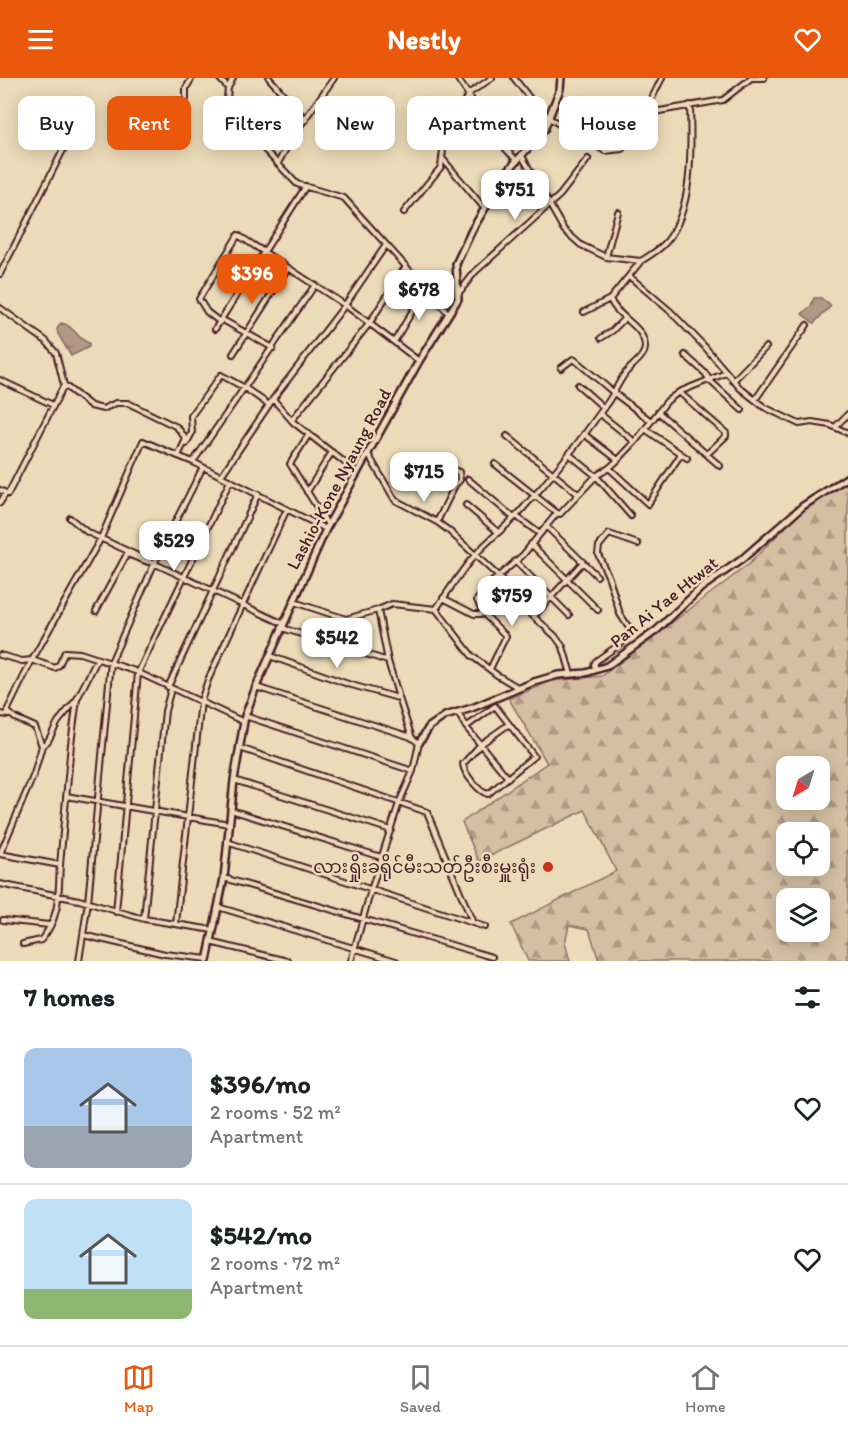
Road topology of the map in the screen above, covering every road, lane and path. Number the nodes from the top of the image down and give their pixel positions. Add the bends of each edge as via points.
1 (192, 78) edge
2 (219, 78) edge
3 (233, 78) edge
4 (269, 78) edge
5 (334, 78) edge
6 (457, 78) edge
7 (492, 78) edge
8 (514, 78) edge
9 (561, 78) edge
10 (662, 78) edge
11 (750, 78) edge
12 (764, 78) edge
13 (228, 88) junction
14 (469, 94) junction
15 (186, 96) edge
16 (653, 96) edge
17 (690, 105) junction
18 (658, 111) edge
19 (549, 118) junction
20 (306, 120) junction
21 (559, 124) edge
22 (63, 150) edge
23 (442, 158) junction
24 (520, 159) junction
25 (588, 159) dead end
26 (278, 163) junction
27 (306, 186) junction
28 (550, 203) junction
29 (485, 209) junction
30 (404, 212) dead end
31 (618, 212) dead end
32 (386, 245) junction
33 (264, 253) junction
34 (606, 257) junction
35 (641, 261) junction
36 (406, 266) junction
37 (288, 268) junction
38 (0, 274) edge
39 (629, 276) junction
40 (315, 285) junction
41 (426, 288) junction
42 (458, 295) junction
43 (610, 299) junction
44 (345, 305) junction
45 (0, 308) edge
46 (584, 312) dead end
47 (448, 313) junction
48 (625, 318) junction
49 (221, 321) junction
50 (369, 324) junction
51 (807, 325) dead end
52 (215, 329) dead end
53 (246, 334) junction
54 (601, 338) dead end
55 (394, 342) junction
56 (766, 347) dead end
57 (273, 348) junction
58 (233, 354) dead end
59 (685, 355) dead end
60 (418, 361) junction
61 (561, 368) dead end
62 (726, 373) junction
63 (709, 379) junction
64 (0, 380) edge
65 (733, 381) junction
66 (64, 385) junction
67 (578, 385) dead end
68 (245, 388) junction
69 (679, 392) junction
70 (614, 393) junction
71 (273, 399) junction
72 (755, 400) junction
73 (53, 405) junction
74 (269, 405) junction
75 (604, 408) junction
76 (742, 410) dead end
77 (658, 412) junction
78 (600, 414) junction
79 (848, 414) edge
80 (292, 420) junction
81 (651, 420) junction
82 (835, 426) junction
83 (645, 429) junction
84 (848, 433) edge
85 (309, 434) junction
86 (584, 434) junction
87 (507, 436) dead end
88 (635, 442) junction
89 (183, 448) junction
90 (332, 452) junction
91 (368, 454) junction
92 (569, 454) junction
93 (681, 454) junction
94 (707, 454) junction
95 (178, 456) junction
96 (687, 458) dead end
97 (618, 460) junction
98 (194, 462) junction
99 (495, 464) dead end
100 (720, 466) dead end
101 (203, 467) junction
102 (609, 468) junction
103 (358, 472) junction
104 (553, 473) junction
105 (445, 474) dead end
106 (221, 476) junction
107 (596, 476) junction
108 (848, 477) edge
109 (468, 479) dead end
110 (230, 481) junction
111 (0, 490) edge
112 (307, 492) junction
113 (6, 493) junction
114 (258, 494) junction
115 (578, 494) junction
116 (535, 495) junction
117 (0, 503) edge
118 (466, 505) dead end
119 (287, 509) junction
120 (557, 513) junction
121 (631, 516) dead end
122 (515, 517) junction
123 (70, 518) dead end
124 (437, 522) junction
125 (546, 526) junction
126 (327, 527) junction
127 (498, 532) junction
128 (540, 534) junction
129 (100, 538) junction
130 (531, 544) junction
131 (638, 544) dead end
132 (475, 554) junction
133 (515, 561) junction
134 (155, 562) junction
135 (583, 562) junction
136 (498, 576) junction
137 (597, 576) dead end
138 (184, 577) junction
139 (568, 579) junction
140 (212, 591) junction
141 (552, 597) junction
142 (443, 598) junction
143 (294, 602) junction
144 (243, 605) junction
145 (436, 609) junction
146 (378, 610) junction
147 (598, 610) dead end
148 (96, 611) dead end
149 (484, 614) junction
150 (568, 615) dead end
151 (534, 616) junction
152 (283, 626) junction
153 (0, 655) edge
154 (270, 656) junction
155 (32, 660) junction
156 (98, 660) junction
157 (388, 661) junction
158 (111, 662) junction
159 (490, 669) junction
160 (597, 670) junction
161 (138, 673) junction
162 (571, 674) junction
163 (256, 687) junction
164 (169, 688) junction
165 (520, 688) junction
166 (399, 698) junction
167 (77, 699) junction
168 (201, 701) junction
169 (458, 713) junction
170 (0, 714) edge
171 (10, 715) junction
172 (244, 719) junction
173 (509, 724) junction
174 (466, 727) junction
175 (412, 738) junction
176 (419, 743) junction
177 (481, 744) junction
178 (42, 746) junction
179 (240, 748) junction
180 (413, 771) junction
181 (508, 778) junction
182 (234, 780) junction
183 (66, 796) junction
184 (96, 801) junction
185 (399, 803) junction
186 (126, 807) junction
187 (231, 810) junction
188 (154, 812) junction
189 (188, 817) junction
190 (229, 824) junction
191 (391, 830) junction
192 (227, 842) junction
193 (0, 854) edge
194 (381, 857) junction
195 (60, 865) junction
196 (224, 878) junction
197 (0, 884) edge
198 (371, 890) junction
199 (58, 896) junction
200 (88, 902) junction
201 (218, 907) junction
202 (116, 912) junction
203 (363, 918) junction
204 (144, 919) junction
205 (3, 920) dead end
206 (473, 923) junction
207 (176, 924) junction
208 (49, 925) junction
209 (486, 927) dead end
210 (213, 930) junction
211 (83, 935) junction
212 (210, 942) junction
213 (23, 944) dead end
214 (354, 949) junction
215 (165, 954) junction
216 (492, 957) dead end
217 (208, 960) edge
218 (79, 961) edge
219 (163, 961) edge
220 (288, 961) edge
221 (351, 961) edge
222 (396, 961) edge

1 - 15 street
2 - 13 street
3 - 13 street
4 - 20 street
5 - 20 street
6 - 14 street
7 - 14 street
8 - 19 street
9 - 19 main road
10 - 16 street
11 - 12 street
11 - 17 street via 723,100
13 - 26 street via 227,98 245,129
14 - 23 street via 450,120
14 - 24 street via 504,147
17 - 18 street
17 - 35 street via 686,199 666,242
19 - 21 street
19 - 24 main road
20 - 26 street
22 - 38 street
23 - 29 street
23 - 30 street via 433,178
24 - 28 street
24 - 29 main road
25 - 28 street via 561,195
26 - 27 street via 297,184
27 - 32 street via 344,198
27 - 33 street
28 - 34 street via 564,230 581,245
28 - 42 street via 475,272
29 - 42 main road via 456,264
31 - 34 street
32 - 36 street
32 - 44 street
33 - 37 street
33 - 49 street
33 - 49 street via 238,235 199,299 207,312
34 - 35 street
35 - 39 street
36 - 41 street
36 - 50 street
37 - 40 street
37 - 53 street
39 - 43 street
39 - 62 street via 670,311
40 - 44 street
40 - 57 street
41 - 47 street
41 - 55 street
42 - 47 main road, Lashio-Kone Nyaung Road
43 - 46 street
43 - 48 street
44 - 50 street
44 - 71 street
45 - 66 street via 46,341 56,353
47 - 60 main road, Lashio-Kone Nyaung Road
48 - 54 street
48 - 70 street via 642,335 645,347
49 - 52 street
49 - 53 street
50 - 55 street
50 - 80 street
51 - 72 street
53 - 57 street
53 - 58 street
55 - 60 street
56 - 65 street
57 - 68 street
59 - 63 street
60 - 91 main road, Lashio-Kone Nyaung Road
61 - 70 street via 575,360
62 - 63 street
62 - 65 street
63 - 69 street
63 - 76 street
64 - 73 street
65 - 72 street
66 - 73 street
66 - 89 street via 91,406 103,410 116,403 128,403 177,428 186,439
67 - 75 street
68 - 74 street
68 - 89 street via 221,375 191,416 192,434
68 - 98 street
69 - 77 street
69 - 94 street via 726,433
70 - 75 street
70 - 81 street
71 - 74 street
71 - 80 street
72 - 82 street via 799,424
73 - 113 street
74 - 106 street
75 - 78 street
77 - 81 street
77 - 94 street
78 - 86 street
78 - 88 street
79 - 82 street
80 - 85 street
81 - 83 street
82 - 84 street
83 - 88 street
83 - 93 street
85 - 90 street
85 - 112 street via 290,464
86 - 92 street
86 - 97 street
87 - 104 street
88 - 97 street
89 - 95 street
90 - 103 street
90 - 112 street
91 - 103 main road, Lashio-Kone Nyaung Road
91 - 124 street via 395,500
92 - 104 street
92 - 107 street
93 - 96 street
93 - 102 street via 648,504
94 - 100 street
95 - 98 street
95 - 129 street via 143,441
97 - 102 street
98 - 101 street
99 - 116 street
101 - 106 street
101 - 134 street
102 - 107 street
103 - 126 main road, Lashio-Kone Nyaung Road
104 - 115 street
104 - 116 street
105 - 124 street via 459,472 460,480
106 - 110 street
107 - 115 street
107 - 121 street
108 - 160 main road, Pan Ai Yae Htwat via 803,506 741,560 700,588 657,630
109 - 122 street
110 - 114 street
110 - 138 street
111 - 113 street
112 - 126 street
113 - 117 street
114 - 119 street
114 - 140 street
115 - 120 street
116 - 120 street
116 - 122 street
118 - 127 street
119 - 126 street
119 - 144 street
120 - 125 street
122 - 127 street
122 - 128 street
123 - 129 street
124 - 132 street
125 - 128 street
125 - 135 street
126 - 143 main road, Lashio-Kone Nyaung Road
127 - 132 street
128 - 130 street
129 - 134 street
129 - 155 street
130 - 133 street
130 - 139 street
131 - 160 street via 609,534 599,546 598,554 620,614 631,631 623,642 596,661
132 - 136 street
132 - 142 street
133 - 136 street
133 - 141 street
134 - 138 street
134 - 148 street via 127,554
134 - 158 street
135 - 137 street
135 - 139 street
136 - 149 street via 477,600
136 - 151 street
138 - 140 street
138 - 161 street
139 - 141 street
139 - 147 street
140 - 144 street
140 - 164 street
141 - 150 street
141 - 151 street
142 - 145 street
142 - 149 street via 474,614
143 - 146 street via 346,619
143 - 152 main road, Lashio-Kone Nyaung Road
144 - 152 street
144 - 168 street
145 - 146 street via 392,604
145 - 159 street via 472,656
146 - 157 street
149 - 159 street via 506,636
151 - 162 street via 563,647
152 - 154 main road, Lashio-Kone Nyaung Road
152 - 157 street
153 - 155 street
154 - 163 main road, Lashio-Kone Nyaung Road
154 - 166 street
155 - 156 street via 55,668 65,652
155 - 171 street via 8,709
156 - 158 street
156 - 167 street
157 - 166 street
158 - 161 street
158 - 184 street
159 - 165 street
160 - 162 main road, Pan Ai Yae Htwat
161 - 164 street
161 - 186 street
162 - 165 main road, Pan Ai Yae Htwat
163 - 172 main road, Lashio-Kone Nyaung Road
163 - 175 street
164 - 168 street
164 - 188 street
165 - 169 main road, Pan Ai Yae Htwat
166 - 175 street
167 - 178 street
167 - 183 street
168 - 172 street
168 - 189 street
169 - 174 street
169 - 176 main road, Pan Ai Yae Htwat via 429,727
170 - 171 street
171 - 178 street via 35,727
172 - 179 main road, Lashio-Kone Nyaung Road
172 - 180 street
173 - 174 street via 495,706
173 - 177 street
173 - 181 street via 534,756
174 - 177 street
175 - 176 street
176 - 180 street
177 - 181 street
177 - 181 street via 465,761 465,772 485,795
178 - 193 street
179 - 182 main road, Lashio-Kone Nyaung Road
179 - 185 street
180 - 185 street
182 - 187 main road, Lashio-Kone Nyaung Road
182 - 191 street
183 - 184 street
183 - 195 street
184 - 186 street
184 - 200 street
185 - 191 street
185 - 206 street via 430,816
186 - 188 street
186 - 202 street
187 - 190 main road, Lashio-Kone Nyaung Road
187 - 194 street
188 - 189 street
188 - 204 street
189 - 190 street
189 - 207 street
190 - 192 main road, Lashio-Kone Nyaung Road
191 - 194 street
192 - 196 main road, Lashio-Kone Nyaung Road
192 - 198 street
193 - 195 street
194 - 198 street
195 - 199 street
196 - 201 main road, Lashio-Kone Nyaung Road
196 - 203 street
197 - 199 street
198 - 203 street
198 - 206 street
199 - 200 street
199 - 208 street via 57,913
200 - 202 street
200 - 211 street
201 - 210 main road, Lashio-Kone Nyaung Road
201 - 214 street
202 - 204 street
203 - 214 street
203 - 216 street
204 - 207 street
205 - 208 street
206 - 209 street
207 - 210 street
208 - 213 street via 41,940
210 - 212 main road, Lashio-Kone Nyaung Road
211 - 215 street
211 - 218 street
212 - 217 main road, Lashio-Kone Nyaung Road
212 - 220 street
214 - 221 street
214 - 222 street
215 - 217 street
215 - 219 street

